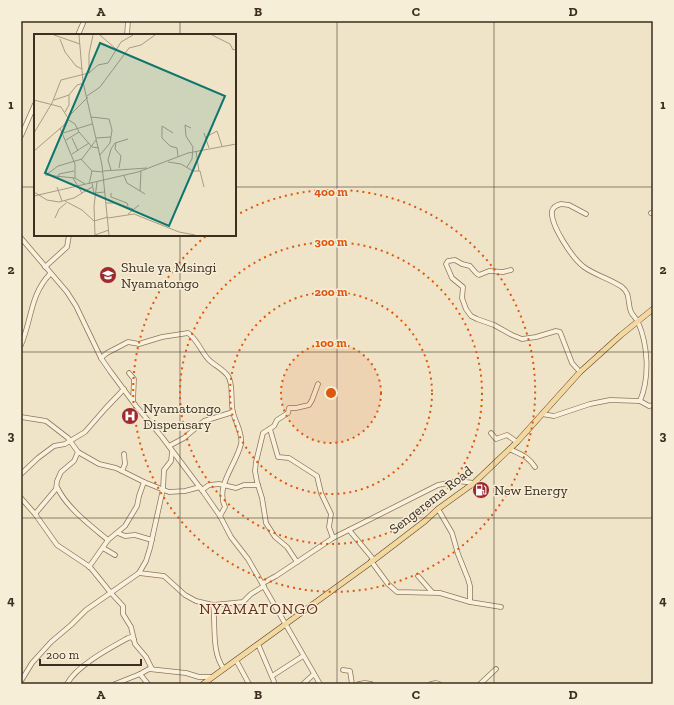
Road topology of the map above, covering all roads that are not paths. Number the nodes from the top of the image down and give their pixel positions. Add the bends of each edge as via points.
1 (84, 21) edge
2 (128, 21) edge
3 (78, 34) edge
4 (127, 34) edge
5 (34, 106) edge
6 (21, 136) edge
7 (586, 214) dead end
8 (69, 236) edge
9 (21, 238) edge
10 (45, 267) junction
11 (511, 270) dead end
12 (50, 274) junction
13 (653, 310) edge
14 (638, 322) junction
15 (21, 345) edge
16 (101, 358) junction
17 (580, 372) junction
18 (129, 373) dead end
19 (318, 384) dead end
20 (124, 389) junction
21 (640, 401) junction
22 (134, 403) junction
23 (653, 405) edge
24 (233, 412) junction
25 (542, 414) junction
26 (21, 417) edge
27 (270, 429) junction
28 (491, 433) dead end
29 (70, 441) junction
30 (517, 442) junction
31 (168, 446) junction
32 (510, 449) junction
33 (78, 452) junction
34 (172, 452) junction
35 (124, 454) dead end
36 (535, 467) dead end
37 (122, 471) junction
38 (21, 474) edge
39 (144, 482) junction
40 (474, 483) junction
41 (224, 484) junction
42 (258, 485) junction
43 (57, 486) junction
44 (201, 488) junction
45 (163, 489) junction
46 (21, 498) edge
47 (438, 509) junction
48 (35, 514) junction
49 (220, 516) junction
50 (349, 530) junction
51 (118, 533) junction
52 (333, 538) junction
53 (108, 540) junction
54 (152, 540) junction
55 (103, 548) junction
56 (115, 555) dead end
57 (372, 560) junction
58 (296, 562) junction
59 (89, 567) junction
60 (139, 573) junction
61 (418, 576) dead end
62 (263, 584) junction
63 (432, 592) junction
64 (111, 594) junction
65 (470, 602) junction
66 (213, 605) junction
67 (501, 607) dead end
68 (286, 625) junction
69 (134, 640) junction
70 (258, 644) junction
71 (303, 656) junction
72 (236, 660) junction
73 (152, 669) junction
74 (224, 669) junction
75 (496, 669) dead end
76 (343, 670) dead end
77 (140, 674) junction
78 (314, 674) junction
79 (272, 676) junction
80 (212, 677) junction
81 (245, 679) junction
82 (21, 681) edge
83 (67, 684) edge
84 (115, 684) edge
85 (148, 684) edge
86 (203, 684) edge
87 (241, 684) edge
88 (248, 684) edge
89 (275, 684) edge
90 (303, 684) edge
91 (320, 684) edge
92 (352, 684) edge
93 (359, 684) edge
94 (371, 684) edge
95 (431, 684) edge
96 (439, 684) edge
97 (480, 684) edge

1 - 3 street
2 - 4 street
5 - 6 street
7 - 14 street via 561,204 554,207 552,213 565,246 577,261 626,290 630,309
8 - 10 street via 67,247
9 - 10 street
10 - 12 street
11 - 17 street via 491,270 479,275 470,266 455,260 446,264 452,278 463,288 462,298 471,316 522,339 560,332 572,363
12 - 15 street via 35,296
12 - 16 street via 76,306
13 - 14 main road, Sengerema Road
14 - 17 main road, Sengerema Road
14 - 21 street via 647,354 645,388
16 - 20 street
16 - 24 street via 128,342 139,344 189,333 208,359 228,376
17 - 25 main road, Sengerema Road
18 - 22 street via 134,379
19 - 27 street via 309,405 289,408 288,413 277,420
20 - 22 street
20 - 29 street via 87,430
21 - 23 street via 649,406
21 - 25 street via 610,400 554,416
22 - 31 street
24 - 31 street via 204,421 184,438
24 - 41 street via 242,440
25 - 30 main road, Sengerema Road
26 - 29 street via 46,421
27 - 42 street via 264,431 261,438 255,465
27 - 52 street via 278,457 289,458 316,476 331,514 330,527
28 - 30 street via 496,439 507,435
29 - 33 street
29 - 38 street via 54,446
30 - 32 main road, Sengerema Road
31 - 34 street
32 - 36 street via 527,457
32 - 40 main road, Sengerema Road
33 - 37 street via 100,464
33 - 43 street via 74,462 61,472
34 - 44 street
34 - 45 street via 171,461 164,470
35 - 37 street via 125,464
37 - 39 street
39 - 45 street
39 - 51 street via 137,506
40 - 47 main road, Sengerema Road
40 - 50 street via 458,481 438,485
41 - 42 street via 236,488
41 - 44 street
41 - 49 street via 222,503 225,508
42 - 58 street via 264,519 269,530 287,547
43 - 48 street
43 - 53 street via 78,514
44 - 45 street via 178,492
44 - 49 street
45 - 54 street
46 - 48 street
47 - 57 main road, Sengerema Road
47 - 65 street via 452,533 470,586
48 - 59 street via 57,545
49 - 62 street
50 - 52 street
50 - 57 street
51 - 53 street
51 - 54 street
52 - 58 street
53 - 55 street
54 - 60 street via 146,561
55 - 56 street
55 - 59 street
57 - 63 street via 388,584 397,592
57 - 68 main road, Sengerema Road
58 - 62 street
59 - 64 street
60 - 64 street
60 - 66 street via 164,576 185,596
61 - 63 street
62 - 66 street via 243,602
62 - 68 street
63 - 65 street via 448,594
64 - 69 street via 123,606
64 - 82 street via 86,610 51,642 32,663
65 - 67 street
66 - 74 street via 217,658
68 - 70 main road, Sengerema Road
68 - 71 street
69 - 73 street
69 - 83 street via 130,637 96,657
70 - 72 main road, Sengerema Road
70 - 79 street
71 - 78 street
71 - 79 street
72 - 74 main road, Sengerema Road
72 - 81 street
73 - 77 street
73 - 80 street
74 - 80 main road, Sengerema Road
75 - 97 street
76 - 92 street via 350,671
77 - 84 street
77 - 85 street
78 - 90 street
78 - 91 street
79 - 89 street
80 - 86 main road, Sengerema Road
81 - 87 street
81 - 88 street
93 - 94 street
95 - 96 street

